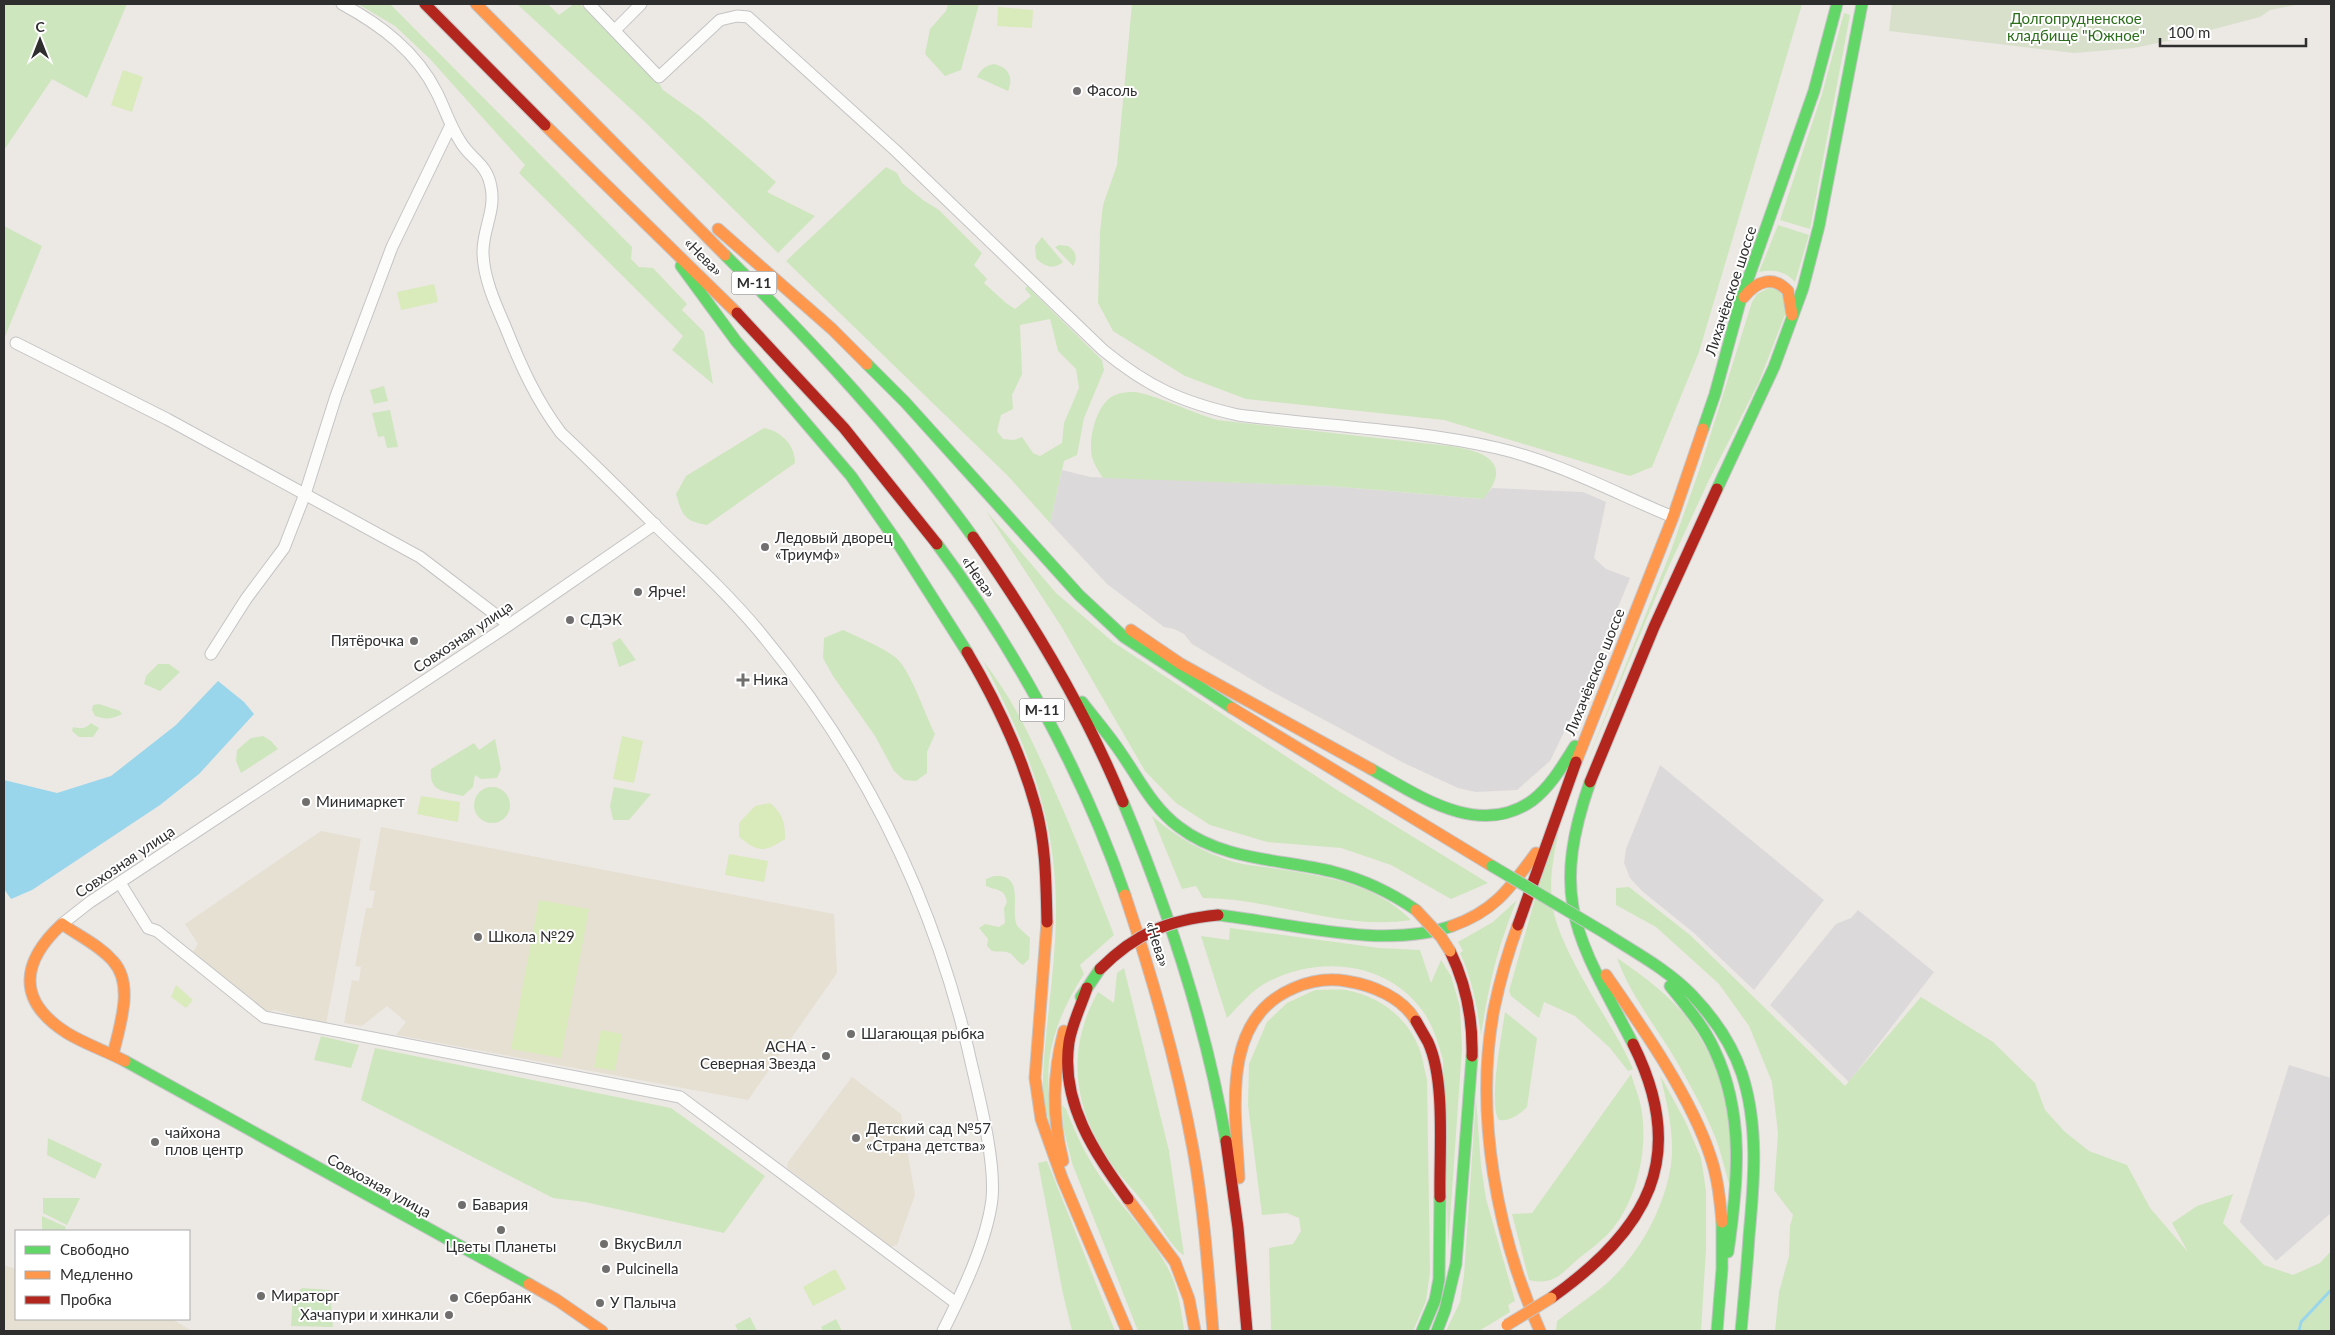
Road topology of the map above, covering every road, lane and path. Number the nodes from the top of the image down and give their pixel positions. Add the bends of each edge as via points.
1 (342, 4) edge
2 (425, 4) edge
3 (476, 4) edge
4 (589, 4) edge
5 (641, 4) edge
6 (1836, 4) edge
7 (1862, 4) edge
8 (615, 30) junction
9 (451, 125) junction
10 (611, 135) junction
11 (632, 211) junction
12 (1740, 302) junction
13 (1792, 323) junction
14 (16, 343) dead end
15 (305, 494) junction
16 (1673, 516) junction
17 (655, 524) junction
18 (1054, 564) junction
19 (509, 625) junction
20 (211, 654) dead end
21 (1055, 665) junction
22 (1597, 708) junction
23 (1559, 805) junction
24 (120, 883) junction
25 (62, 924) junction
26 (1580, 937) junction
27 (1642, 957) junction
28 (1087, 988) junction
29 (113, 1056) junction
30 (1092, 1245) junction
31 (1242, 1266) junction
32 (956, 1303) junction
33 (1719, 1305) junction
34 (1502, 1329) edge
35 (602, 1331) edge
36 (943, 1331) edge
37 (1127, 1331) edge
38 (1195, 1331) edge
39 (1213, 1331) edge
40 (1247, 1331) edge
41 (1422, 1331) edge
42 (1437, 1331) edge
43 (1540, 1331) edge
44 (1717, 1331) edge
45 (1741, 1331) edge

1 - 9 street via 370,19 421,65
2 - 11 main road, «Нева» / М-11
3 - 10 main road, «Нева» / М-11
4 - 8 street
5 - 8 street
6 - 12 main road, Лихачёвское шоссе via 1814,91
7 - 13 main road via 1819,227
8 - 16 street via 659,77 720,20 748,16 1103,350 1162,391 1210,409 1238,415 1440,438 1497,448 1548,464
9 - 15 street via 392,247 336,396
9 - 17 street via 461,143 483,165 491,186 492,213 483,250 491,293 530,384 562,432
10 - 18 main road via 832,329 905,402
10 - 21 main road, «Нева» / М-11 via 796,326 894,434 992,564
11 - 30 main road via 683,268 736,341 851,476 899,545 992,694 1012,739 1036,809 1046,872 1047,932 1036,1053 1037,1098 1047,1140
11 - 39 main road, «Нева» / М-11 via 689,263 771,348 871,459 964,582 1004,642 1041,709 1084,795 1118,878 1160,1002 1191,1134 1210,1268
12 - 13 main road via 1756,284 1771,280 1777,282 1788,291 1791,299
12 - 16 main road, Лихачёвское шоссе via 1715,394
13 - 26 main road via 1759,404 1682,564 1591,781 1573,838 1569,881 1573,919
14 - 15 street via 167,419
15 - 19 street via 420,557
15 - 20 street via 284,548
16 - 22 main road, Лихачёвское шоссе
17 - 19 street, Совхозная улица
17 - 32 street via 716,584 792,672 845,748 912,878 955,994 992,1172 992,1201 988,1217
18 - 22 main road via 1135,634 1181,664 1430,802 1460,814 1499,815 1534,798 1546,788 1579,741
18 - 27 main road, bridge via 1097,614 1150,656
19 - 24 street, Совхозная улица
21 - 31 main road, «Нева» / М-11 via 1119,792 1148,864 1188,983 1223,1125
21 - 42 main road, bridge via 1160,811 1184,830 1207,844 1224,849 1354,876 1387,889 1416,910 1450,951 1469,1004 1471,1068 1456,1262 1448,1303
22 - 23 main road, Лихачёвское шоссе
23 - 28 main road, bridge via 1539,848 1516,882 1497,901 1454,928 1415,937 1394,937 1250,917 1218,915 1182,920 1133,939 1114,954
23 - 43 main road, Лихачёвское шоссе via 1521,912 1499,988 1487,1067 1488,1119 1501,1210 1522,1288
24 - 25 street, Совхозная улица
24 - 32 street via 148,928 157,931 264,1018 680,1098
25 - 29 main road via 116,964 121,974 123,998
25 - 29 main road, Совхозная улица via 46,937 32,958 29,970 36,1003 63,1030
26 - 33 main road via 1639,1022 1678,1088 1713,1163 1720,1204
26 - 34 main road, bridge via 1641,1060 1654,1100 1658,1140 1651,1183 1638,1216 1614,1249 1551,1298
27 - 33 main road via 1682,999 1710,1039 1733,1100 1738,1143 1737,1190
27 - 45 main road via 1677,980 1710,1015 1724,1034 1744,1076 1753,1118 1755,1156
28 - 30 main road via 1064,1030 1056,1062 1054,1099 1062,1158
28 - 38 main road via 1070,1043 1070,1092 1076,1112 1100,1160 1175,1262 1189,1299
29 - 35 main road, Совхозная улица via 557,1300
30 - 37 main road
31 - 40 main road, «Нева» / М-11
31 - 41 main road via 1237,1078 1245,1038 1266,1006 1301,984 1339,978 1366,984 1391,996 1419,1024 1428,1040 1436,1075 1440,1259 1435,1300
32 - 36 street
33 - 44 main road

